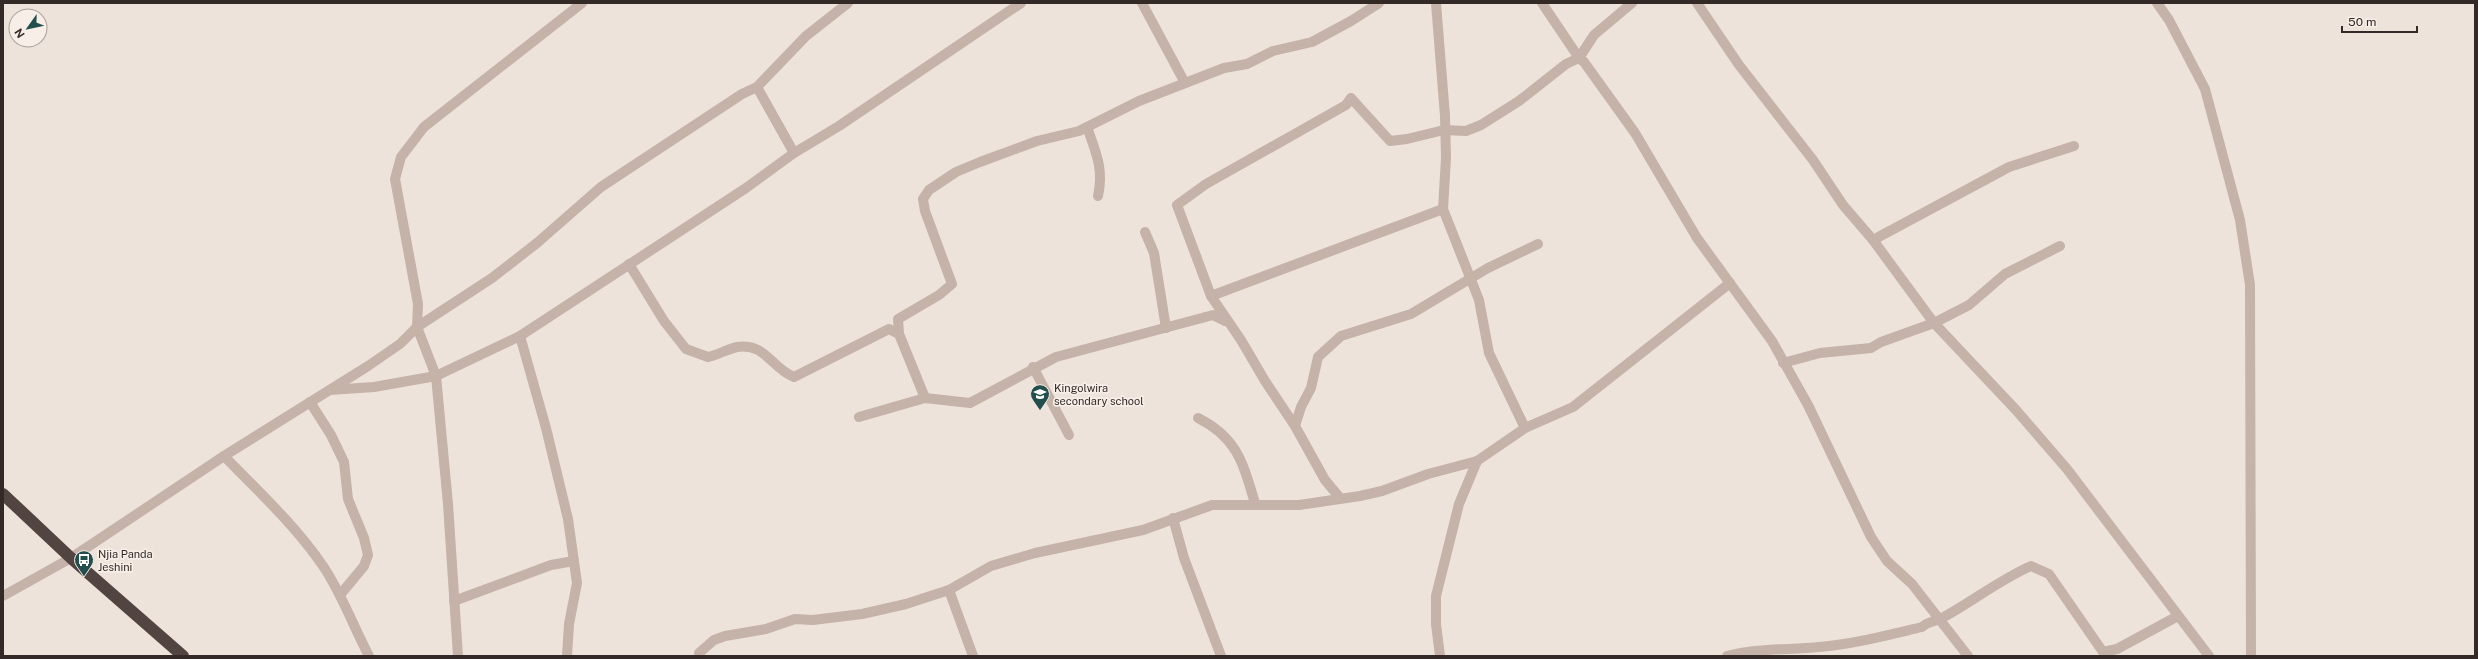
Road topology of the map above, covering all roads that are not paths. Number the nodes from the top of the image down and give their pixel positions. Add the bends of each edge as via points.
1 (582, 3) edge
2 (848, 3) edge
3 (1021, 3) edge
4 (1142, 3) edge
5 (1379, 3) edge
6 (1436, 3) edge
7 (1542, 3) edge
8 (1632, 3) edge
9 (1697, 3) edge
10 (2157, 3) edge
11 (1579, 58) junction
12 (1185, 83) junction
13 (757, 87) junction
14 (1087, 127) junction
15 (1444, 130) junction
16 (2074, 146) dead end
17 (794, 153) junction
18 (1098, 196) dead end
19 (1443, 209) junction
20 (1145, 232) dead end
21 (1873, 240) junction
22 (1538, 244) dead end
23 (2060, 246) dead end
24 (629, 264) junction
25 (1470, 279) junction
26 (1730, 283) junction
27 (1211, 296) junction
28 (1228, 323) junction
29 (1934, 323) junction
30 (417, 327) junction
31 (1166, 328) junction
32 (899, 334) junction
33 (520, 336) junction
34 (1783, 363) junction
35 (1033, 367) junction
36 (436, 376) junction
37 (328, 390) junction
38 (925, 398) junction
39 (310, 402) junction
40 (859, 417) dead end
41 (1198, 418) dead end
42 (1295, 426) junction
43 (1525, 428) junction
44 (1069, 435) dead end
45 (224, 456) junction
46 (1477, 461) junction
47 (3, 494) edge
48 (1340, 498) junction
49 (1255, 503) junction
50 (1173, 518) junction
51 (71, 558) junction
52 (574, 561) junction
53 (949, 590) junction
54 (340, 595) junction
55 (3, 596) edge
56 (454, 601) junction
57 (2178, 616) junction
58 (1941, 619) junction
59 (699, 653) dead end
60 (183, 656) edge
61 (369, 656) edge
62 (458, 656) edge
63 (567, 656) edge
64 (973, 656) edge
65 (1221, 656) edge
66 (1440, 656) edge
67 (1727, 656) edge
68 (1968, 656) edge
69 (2209, 656) edge
70 (2251, 656) edge

1 - 30 street via 424,127 401,157 395,179 418,304
2 - 13 street via 806,36
3 - 17 street via 839,126
4 - 12 street
5 - 12 street via 1351,22 1312,42 1273,52 1247,64 1224,68
6 - 15 street
7 - 11 street
8 - 11 street via 1594,35
9 - 21 street via 1739,65 1813,160 1843,205
10 - 70 street via 2205,89 2240,220 2250,285
11 - 15 street via 1566,64 1519,101 1481,125 1466,131
11 - 26 street via 1635,133 1697,238
12 - 14 street via 1139,101
13 - 17 street
13 - 30 street via 742,94 600,187 537,243 492,278
14 - 18 street via 1100,165 1102,179
14 - 32 street via 1037,141 980,162 956,172 929,190 923,199 925,211 952,284 916,310 898,319
15 - 19 street via 1446,158
15 - 27 street via 1390,141 1351,98 1346,105 1186,197 1177,208
16 - 21 street via 2009,167
17 - 24 street via 746,188
19 - 25 street
19 - 27 street
20 - 31 street via 1154,253
21 - 29 street
22 - 25 street
23 - 29 street via 2005,274 1968,305
24 - 32 street via 664,321 686,349 708,357 736,347 754,346 794,377 889,329
24 - 33 street
25 - 42 street via 1410,314 1335,340 1318,357 1311,388 1301,406
25 - 43 street via 1479,300 1489,354
26 - 34 street via 1772,341
26 - 43 street via 1573,407
27 - 28 street
28 - 31 street via 1213,314
28 - 42 street
29 - 34 street via 1871,348 1820,353
29 - 57 street via 2016,410 2067,469
30 - 36 street
30 - 37 street via 383,356
31 - 35 street via 1056,357
32 - 38 street
33 - 36 street
33 - 52 street via 562,490
34 - 58 street via 1808,405 1871,537 1887,561 1909,580
35 - 38 street via 970,403
35 - 44 street
36 - 37 street via 374,388
36 - 56 street
37 - 39 street
38 - 40 street
39 - 45 street
39 - 54 street via 331,435 344,462 348,499 368,555 364,566
41 - 49 street via 1217,427 1232,446 1241,460
42 - 48 street via 1306,450
43 - 46 street
45 - 51 street
45 - 54 street via 287,520 320,561
46 - 48 street via 1428,474 1382,491
46 - 66 street via 1459,504 1436,596
47 - 51 highway
48 - 49 street via 1299,505
49 - 50 street via 1212,505
50 - 53 street via 1143,530 1035,553 991,566
50 - 65 street via 1184,558
51 - 55 street
51 - 60 highway
52 - 56 street via 551,565
52 - 63 street via 576,584
53 - 59 street via 906,604 862,614 813,620 795,619 766,629 725,636 714,640
53 - 64 street
54 - 61 street
56 - 62 street
57 - 58 street via 2117,649 2103,652 2049,574 2031,566 2011,575
57 - 69 street
58 - 67 street via 1926,623 1922,627 1820,647 1776,649
58 - 68 street

